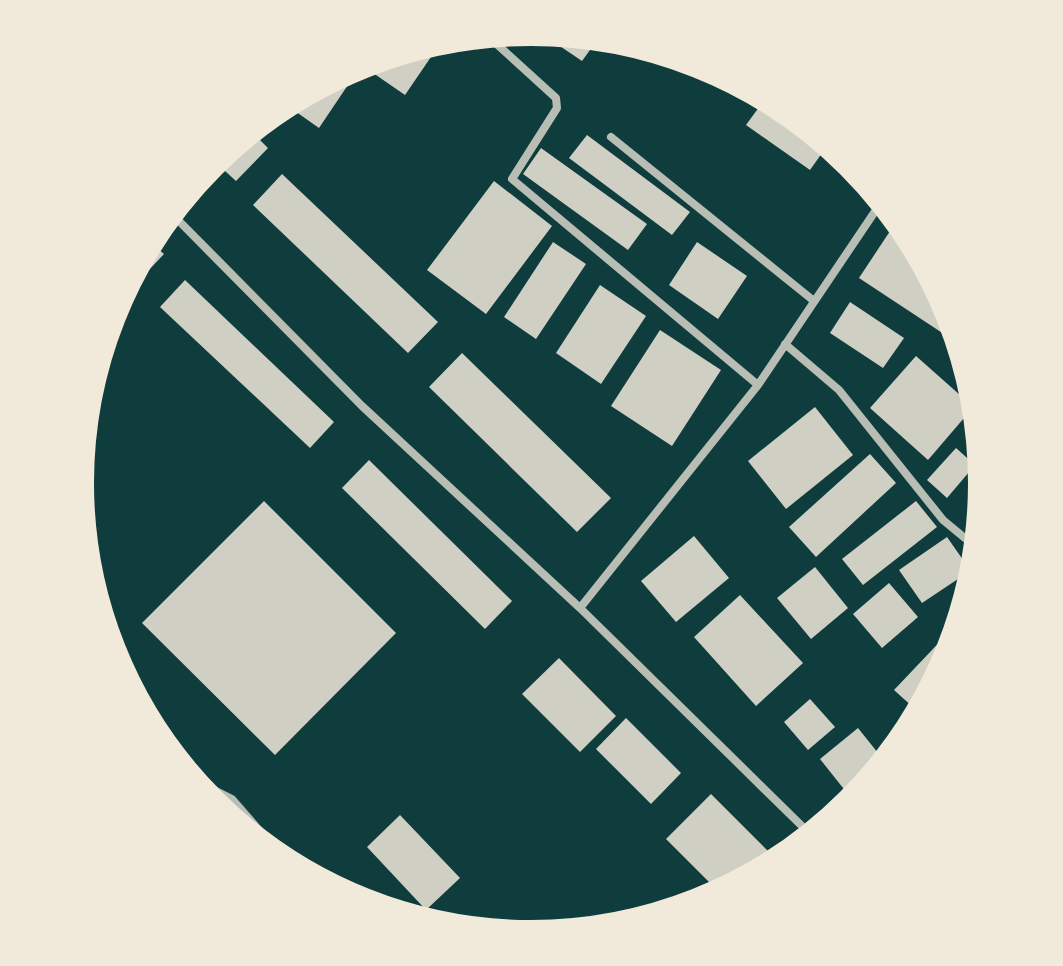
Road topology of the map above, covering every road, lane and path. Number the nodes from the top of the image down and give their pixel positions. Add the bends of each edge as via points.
1 (498, 45) edge
2 (611, 137) dead end
3 (876, 211) edge
4 (179, 221) edge
5 (814, 301) junction
6 (785, 344) junction
7 (758, 385) junction
8 (967, 540) edge
9 (580, 608) junction
10 (222, 794) edge
11 (248, 818) edge
12 (803, 827) edge

1 - 7 street via 556,98 557,108 512,179
2 - 5 street
3 - 5 street
4 - 9 street via 362,406
5 - 6 street
6 - 7 street
6 - 8 street via 839,390 943,520
7 - 9 street
9 - 12 street
10 - 11 street

